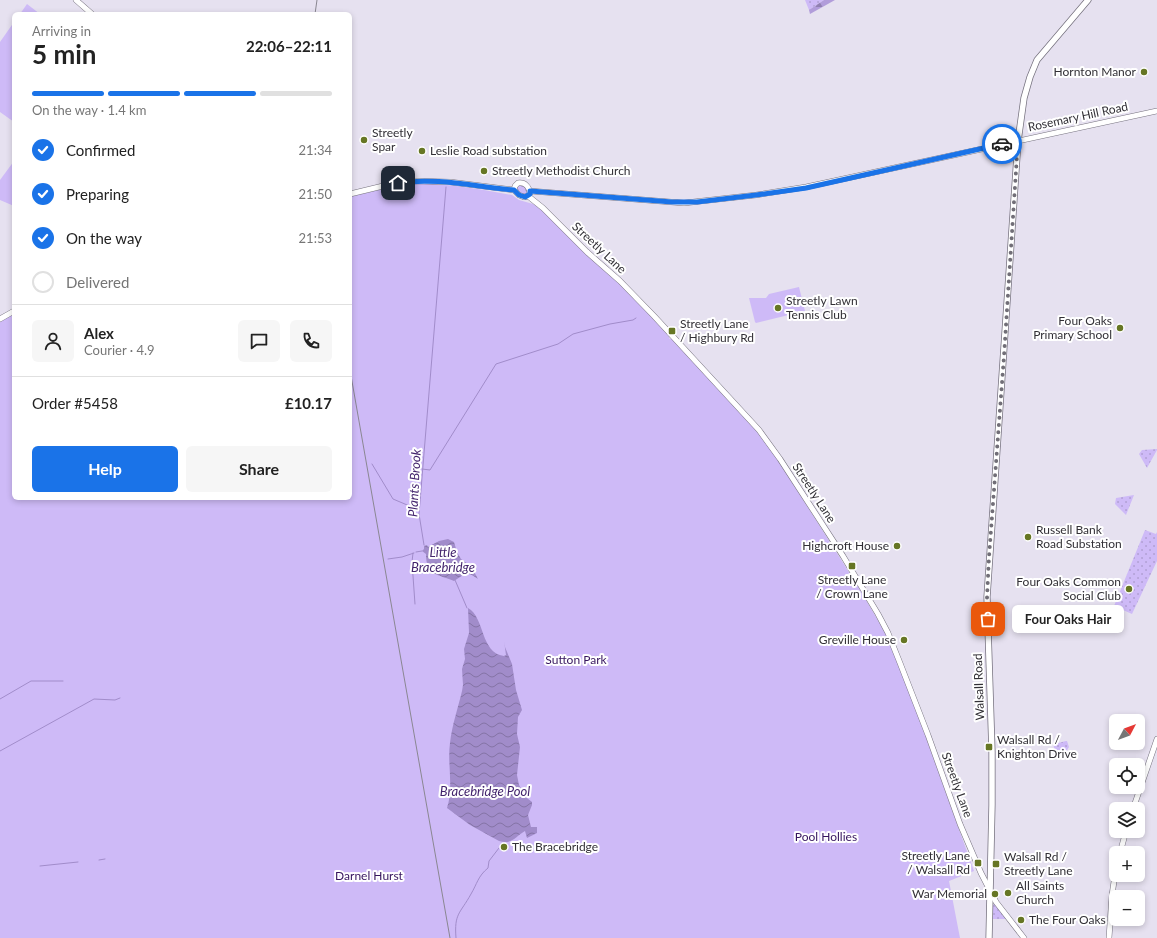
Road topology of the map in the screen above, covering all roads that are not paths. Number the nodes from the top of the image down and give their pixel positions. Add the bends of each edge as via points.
1 (76, 0) edge
2 (1088, 0) edge
3 (90, 12) edge
4 (1157, 111) edge
5 (1018, 140) junction
6 (514, 190) junction
7 (529, 193) junction
8 (352, 194) edge
9 (12, 312) edge
10 (0, 319) edge
11 (1157, 739) edge
12 (1136, 802) edge
13 (987, 881) junction
14 (1114, 882) edge
15 (993, 902) junction
16 (989, 938) edge
17 (1024, 938) edge
18 (1110, 938) edge

1 - 3 main road
2 - 5 main road, Walsall Road via 1037,60 1024,98
4 - 5 main road, Rosemary Hill Road
5 - 7 main road, Rosemary Hill Road via 806,188 697,202
5 - 13 main road, Walsall Road via 987,597 992,752 992,805
6 - 7 main road via 525,197
6 - 7 main road via 520,183 526,185
6 - 8 main road via 474,184 415,181
7 - 13 main road, Streetly Lane via 654,316 759,430 780,458 867,595 888,633 972,855
9 - 10 main road
11 - 12 main road
13 - 15 main road, Walsall Road
14 - 18 main road
15 - 16 main road, Walsall Road
15 - 17 main road

